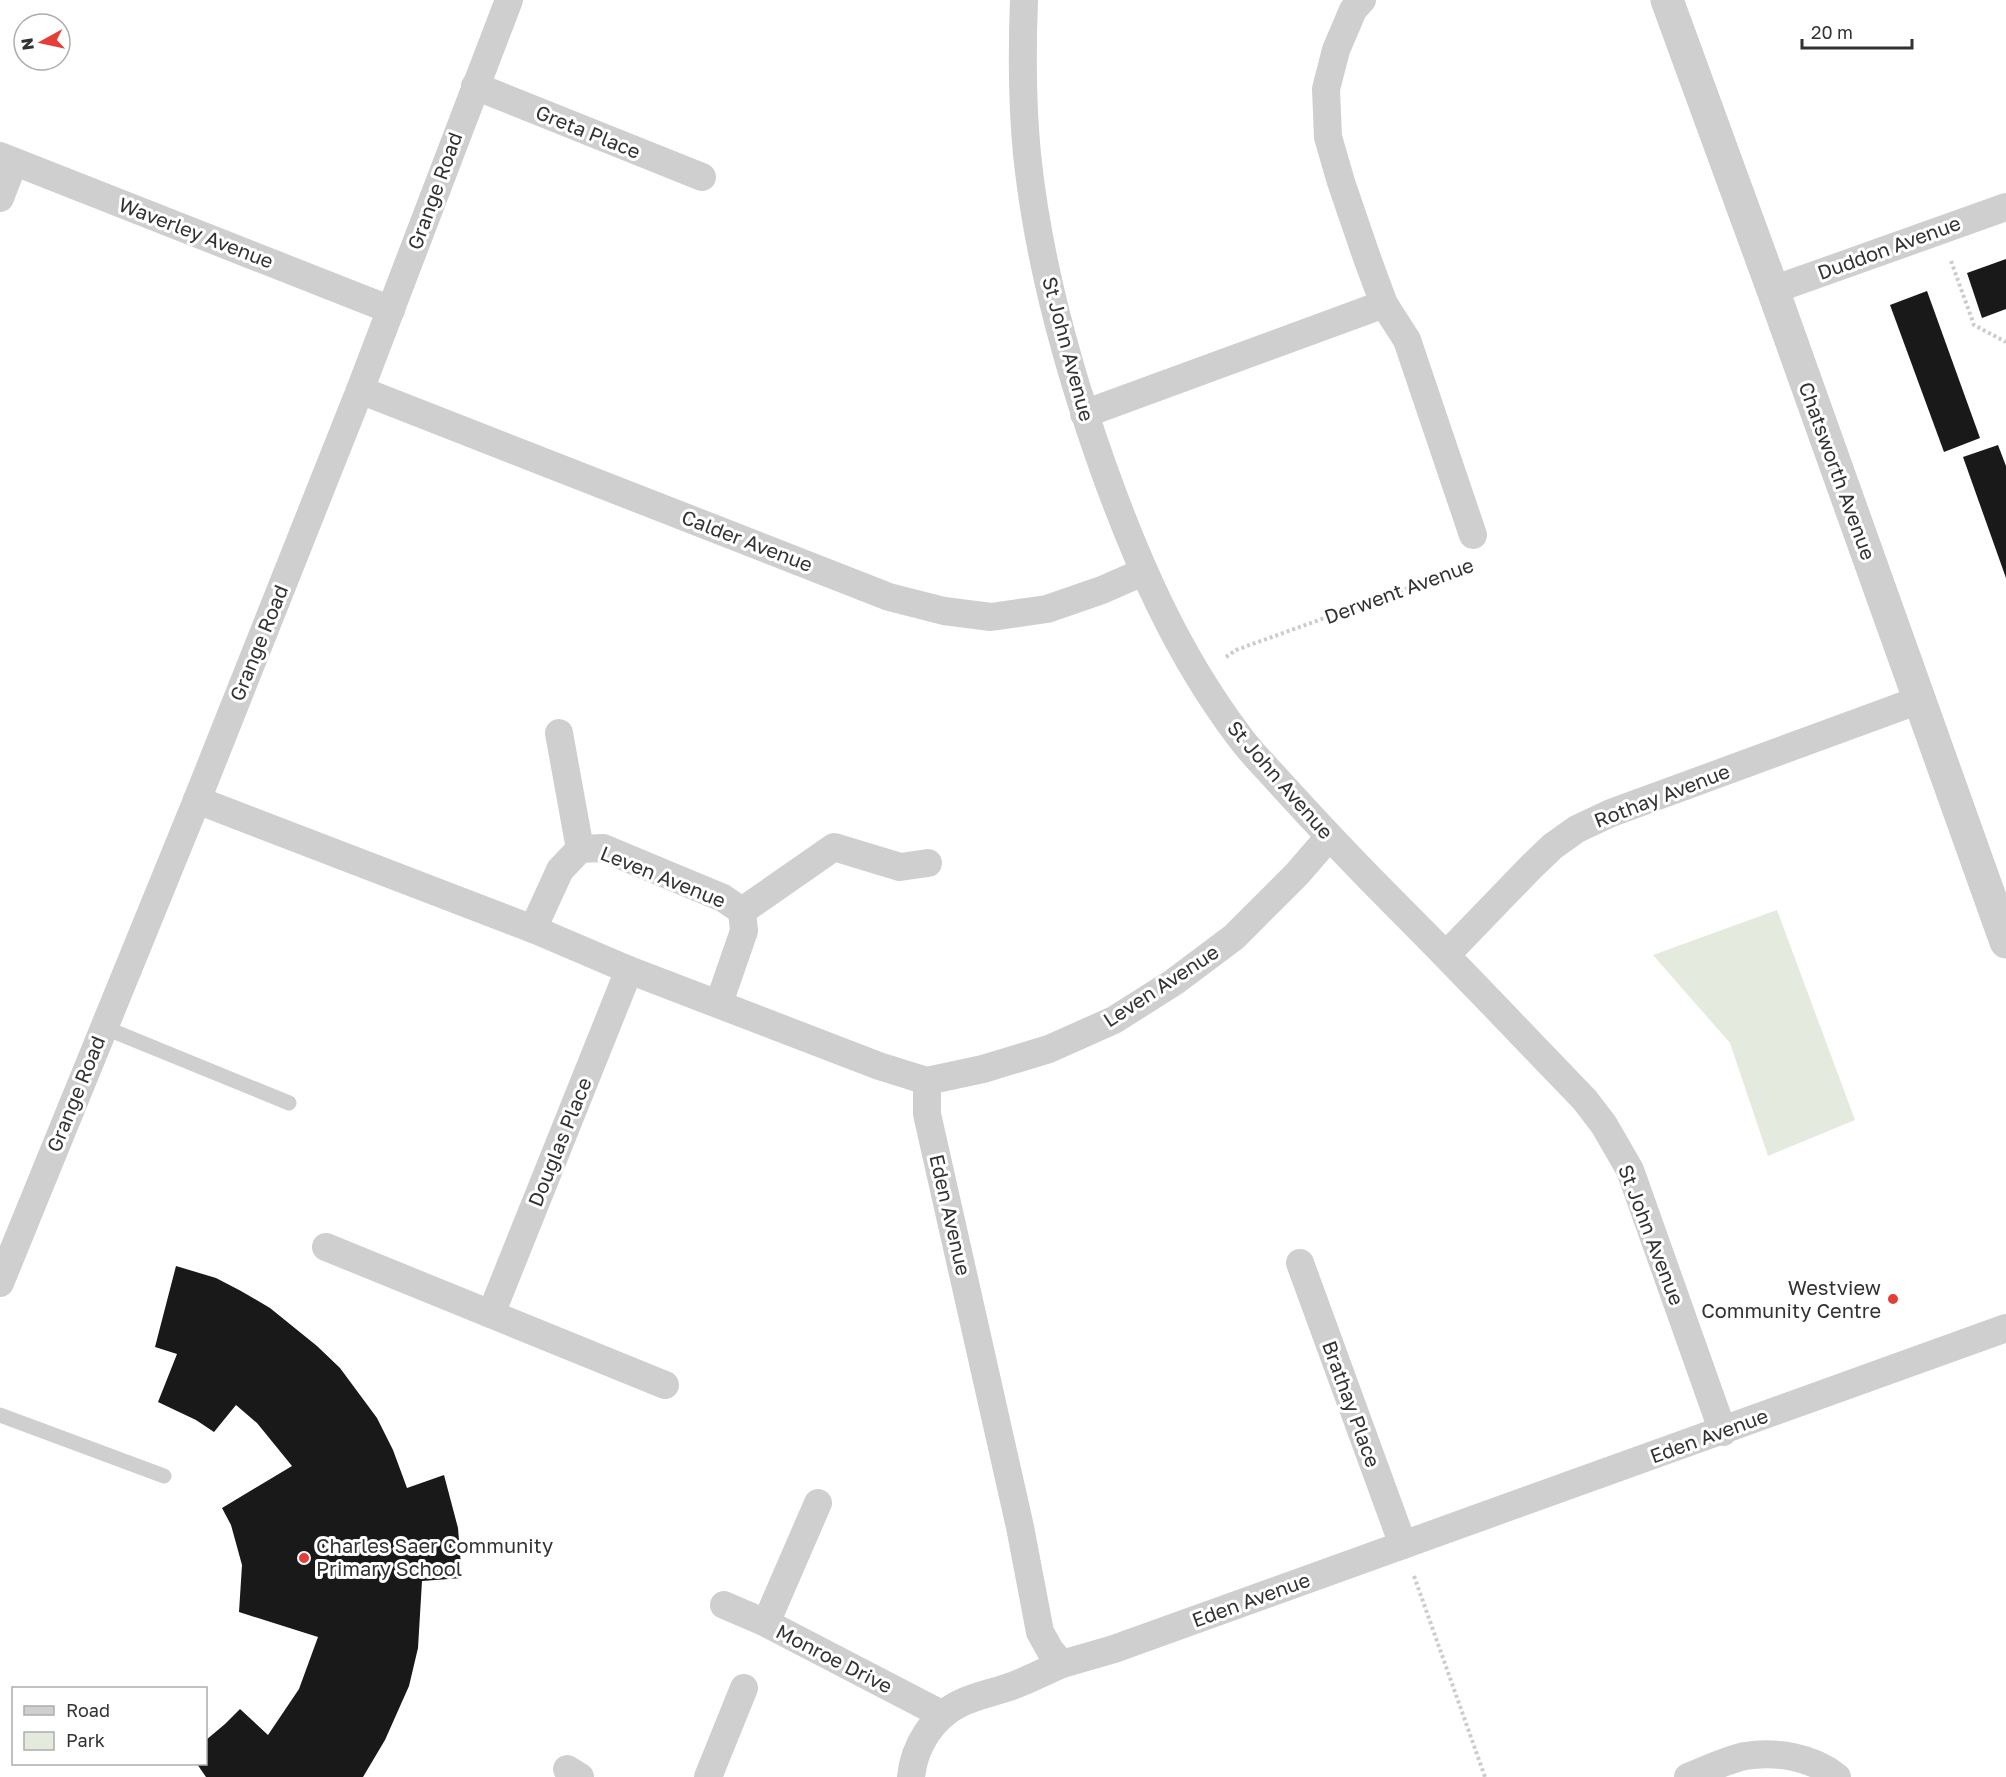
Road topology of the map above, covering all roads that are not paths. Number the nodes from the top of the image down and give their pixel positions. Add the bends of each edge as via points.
1 (508, 0) edge
2 (1024, 0) edge
3 (1362, 0) edge
4 (1667, 0) edge
5 (475, 86) junction
6 (7, 159) edge
7 (702, 177) dead end
8 (0, 198) edge
9 (2006, 207) edge
10 (1773, 290) junction
11 (1384, 304) junction
12 (391, 310) junction
13 (360, 390) junction
14 (1084, 414) junction
15 (1473, 535) road end
16 (1143, 572) junction
17 (1919, 700) junction
18 (559, 733) dead end
19 (197, 800) junction
20 (1329, 837) junction
21 (580, 849) junction
22 (928, 863) dead end
23 (742, 911) junction
24 (534, 929) junction
25 (2006, 942) edge
26 (1446, 956) junction
27 (629, 970) junction
28 (718, 1003) junction
29 (103, 1027) junction
30 (927, 1081) junction
31 (289, 1103) dead end
32 (326, 1247) dead end
33 (1300, 1263) dead end
34 (0, 1283) edge
35 (490, 1314) junction
36 (2006, 1328) edge
37 (665, 1385) dead end
38 (0, 1415) edge
39 (1723, 1432) junction
40 (164, 1476) dead end
41 (818, 1503) dead end
42 (1402, 1545) junction
43 (724, 1605) dead end
44 (766, 1623) junction
45 (1062, 1664) junction
46 (744, 1689) dead end
47 (943, 1715) junction
48 (708, 1777) edge
49 (911, 1777) edge
50 (1688, 1777) edge
51 (1838, 1777) edge

1 - 5 street, Grange Road
2 - 14 street, St John Avenue via 1026,143 1039,239
3 - 11 street, Derwent Avenue via 1353,10 1336,50 1326,89 1328,137
4 - 10 street, Chatsworth Avenue
5 - 7 street, Greta Place
5 - 12 street, Grange Road
6 - 8 street
6 - 12 street, Waverley Avenue
9 - 10 street, Duddon Avenue
10 - 17 street, Chatsworth Avenue
11 - 14 street
11 - 15 street, Derwent Avenue via 1407,340
12 - 13 street, Grange Road
13 - 16 street, Calder Avenue via 890,597 944,611 991,617 1047,609
13 - 19 street, Grange Road
14 - 16 street, St John Avenue
16 - 20 street, St John Avenue via 1168,626 1239,737
17 - 25 street, Chatsworth Avenue
17 - 26 street, Rothay Avenue via 1577,829 1532,866
18 - 21 street
19 - 24 street, Leven Avenue
19 - 29 street, Grange Road
20 - 26 street, St John Avenue
20 - 30 street, Leven Avenue via 1234,937 1114,1020 1049,1049
21 - 23 street, Leven Avenue via 603,848 723,898
21 - 24 street, Leven Avenue via 560,870
22 - 23 street via 900,867 834,847
23 - 28 street, Leven Avenue via 744,931
24 - 27 street, Leven Avenue
26 - 39 street, St John Avenue via 1585,1100 1604,1125 1630,1170
27 - 28 street, Leven Avenue
27 - 35 street, Douglas Place
28 - 30 street, Leven Avenue
29 - 31 lane
29 - 34 street, Grange Road
30 - 45 street, Eden Avenue via 927,1114 1040,1632
32 - 35 street
33 - 42 street, Brathay Place
35 - 37 street
36 - 39 street, Eden Avenue
38 - 40 lane
39 - 42 street, Eden Avenue
41 - 44 street
42 - 45 street, Eden Avenue via 1114,1649
43 - 44 street, Monroe Drive
44 - 47 street, Monroe Drive
45 - 47 street via 960,1704
46 - 48 street
47 - 49 street via 929,1729 919,1748
50 - 51 street via 1744,1756 1776,1754 1803,1760

